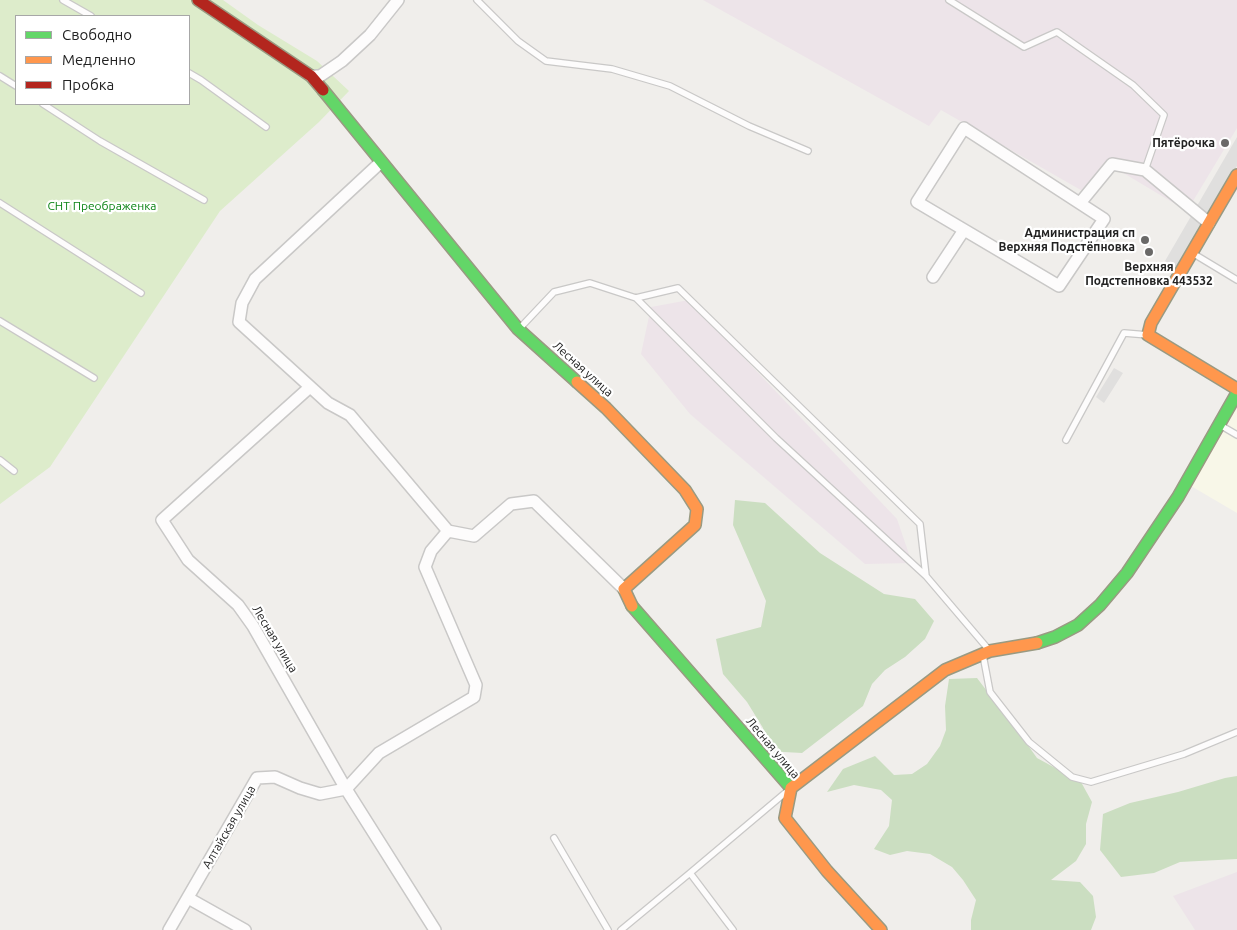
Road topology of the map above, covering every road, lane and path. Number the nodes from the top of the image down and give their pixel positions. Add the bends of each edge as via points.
1 (63, 0) edge
2 (198, 0) edge
3 (398, 0) edge
4 (477, 0) edge
5 (949, 0) edge
6 (88, 15) edge
7 (190, 74) edge
8 (0, 76) edge
9 (311, 76) junction
10 (15, 85) edge
11 (45, 105) edge
12 (266, 128) dead end
13 (808, 151) dead end
14 (381, 162) junction
15 (1145, 170) junction
16 (1237, 175) edge
17 (204, 200) dead end
18 (0, 203) edge
19 (1080, 203) junction
20 (1209, 223) junction
21 (964, 230) junction
22 (1192, 253) junction
23 (933, 277) dead end
24 (1237, 280) edge
25 (141, 293) dead end
26 (636, 298) junction
27 (0, 321) edge
28 (518, 329) junction
29 (1148, 335) junction
30 (94, 378) dead end
31 (310, 387) junction
32 (1237, 389) edge
33 (1237, 393) edge
34 (1220, 425) junction
35 (1237, 435) edge
36 (1066, 440) dead end
37 (0, 460) edge
38 (14, 471) dead end
39 (448, 531) junction
40 (926, 576) junction
41 (624, 589) junction
42 (987, 653) junction
43 (1237, 732) edge
44 (791, 788) junction
45 (346, 789) junction
46 (554, 838) dead end
47 (690, 873) junction
48 (188, 898) junction
49 (169, 930) edge
50 (245, 930) edge
51 (435, 930) edge
52 (608, 930) edge
53 (621, 930) edge
54 (733, 930) edge
55 (881, 930) edge

1 - 6 lane
2 - 9 street, Лесная улица
3 - 9 street via 370,36 320,76
4 - 13 lane via 518,40 546,61 612,69 670,86 748,126
5 - 15 lane via 1024,47 1057,32 1133,85 1164,114
7 - 12 lane
8 - 10 lane
9 - 14 street, Лесная улица
11 - 17 lane via 100,141
14 - 28 street, Лесная улица
14 - 31 street via 255,279 242,303 239,322
15 - 19 street via 1112,164
15 - 20 street
16 - 20 street
18 - 25 lane
19 - 21 street via 1104,218 1059,286
19 - 21 street via 964,128 917,202
20 - 22 street
21 - 23 street
22 - 24 lane
22 - 29 street via 1151,323
26 - 28 lane via 590,283 554,292
26 - 40 lane via 776,438
26 - 40 lane via 678,288 920,524
27 - 30 lane
28 - 41 street, Лесная улица via 606,408 685,490 697,509 695,525
29 - 32 street
29 - 36 lane via 1124,333
31 - 39 street via 328,404 350,415
31 - 45 street, Лесная улица via 162,520 188,560 238,605 254,626
33 - 34 street
34 - 35 lane
34 - 42 street via 1127,574 1100,605 1078,624 1055,637
37 - 38 lane
39 - 41 street, Лесная улица via 474,536 511,504 534,501
39 - 45 street via 431,551 425,567 476,685 474,697 379,754
40 - 42 lane
41 - 44 street, Лесная улица via 634,610
42 - 43 lane via 990,692 1029,742 1072,777 1091,782 1184,754
42 - 44 street via 945,670
44 - 47 lane
44 - 55 street, Лесная улица via 785,818 827,871
45 - 48 street, Алтайская улица via 320,794 275,777 257,778
45 - 51 street, Лесная улица
46 - 52 lane
47 - 53 lane
47 - 54 lane
48 - 49 street, Алтайская улица
48 - 50 street

